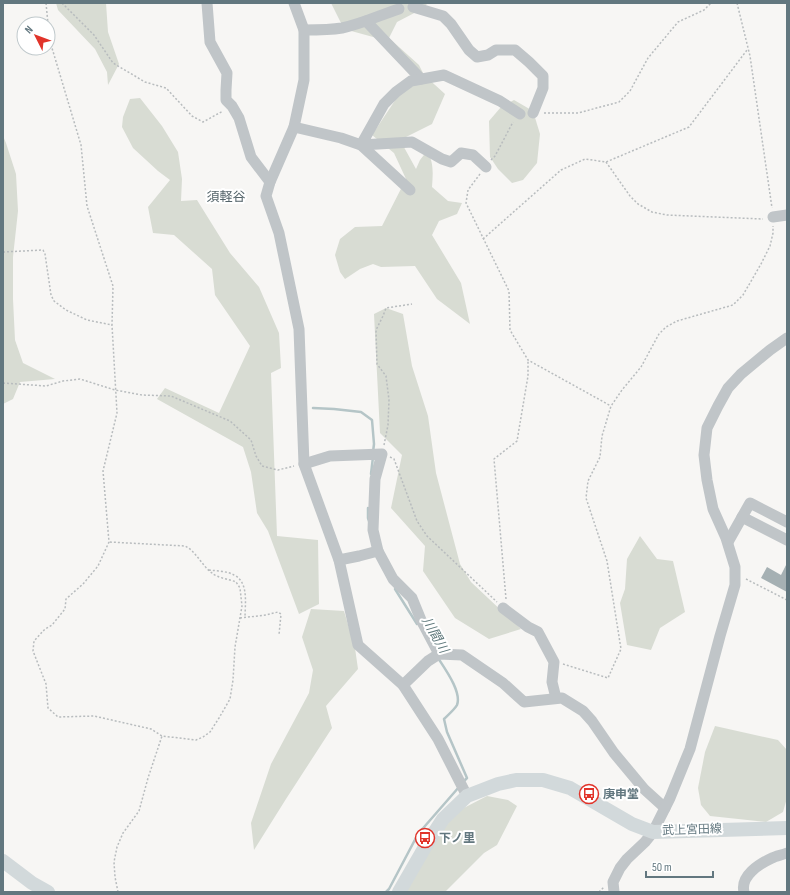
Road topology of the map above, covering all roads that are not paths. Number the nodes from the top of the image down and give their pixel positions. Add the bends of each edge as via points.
1 (207, 3) edge
2 (294, 3) edge
3 (415, 5) edge
4 (394, 6) edge
5 (366, 21) junction
6 (304, 30) junction
7 (421, 79) junction
8 (520, 114) road end
9 (533, 114) road end
10 (294, 127) junction
11 (362, 146) junction
12 (486, 167) road end
13 (270, 182) junction
14 (410, 190) dead end
15 (787, 215) edge
16 (773, 217) road end
17 (787, 338) edge
18 (304, 464) junction
19 (742, 517) junction
20 (787, 522) edge
21 (787, 540) edge
22 (728, 542) junction
23 (378, 551) junction
24 (339, 560) junction
25 (503, 608) road end
26 (439, 654) junction
27 (403, 685) junction
28 (556, 698) junction
29 (467, 796) junction
30 (665, 808) junction
31 (787, 828) edge
32 (653, 832) junction
33 (787, 853) edge
34 (3, 860) edge
35 (615, 891) edge
36 (48, 892) edge
37 (399, 892) edge
38 (744, 892) edge

1 - 13 street via 210,42 226,73 226,100 239,118 251,157
2 - 6 street
3 - 4 street
3 - 9 street via 443,16 477,57 496,50 515,50 529,62 543,76 543,88
4 - 5 street
5 - 6 street via 340,28
5 - 7 street
6 - 10 street via 304,80
7 - 8 street via 444,75 500,101
7 - 11 street via 411,81 384,104
10 - 11 street via 341,138
10 - 13 street
11 - 12 street via 412,142 451,162 461,153 473,155
11 - 14 street
13 - 18 street via 266,196 279,233 299,329
15 - 16 street
17 - 22 street via 741,374 728,388 707,428 704,455 707,480 713,509
18 - 23 street via 330,456 382,454 375,479 373,530
18 - 24 street
19 - 20 street via 750,503
19 - 21 street
19 - 22 street
22 - 30 street via 735,567 735,585 690,749
23 - 24 street
23 - 26 street via 393,579 412,598
24 - 27 street via 358,645
25 - 28 street via 538,632 554,662 552,682
26 - 27 street
26 - 28 street via 462,655 503,683 524,702
27 - 29 street via 438,739
28 - 30 street via 562,698 583,711 644,789
29 - 32 main road, 武上宮田線 via 516,780 543,780 570,788 632,824
29 - 37 main road, 武上宮田線 via 443,819
30 - 32 street
31 - 32 main road, 武上宮田線
32 - 35 street via 620,868 613,882
33 - 38 street via 773,857 757,867 745,879
34 - 36 main road

